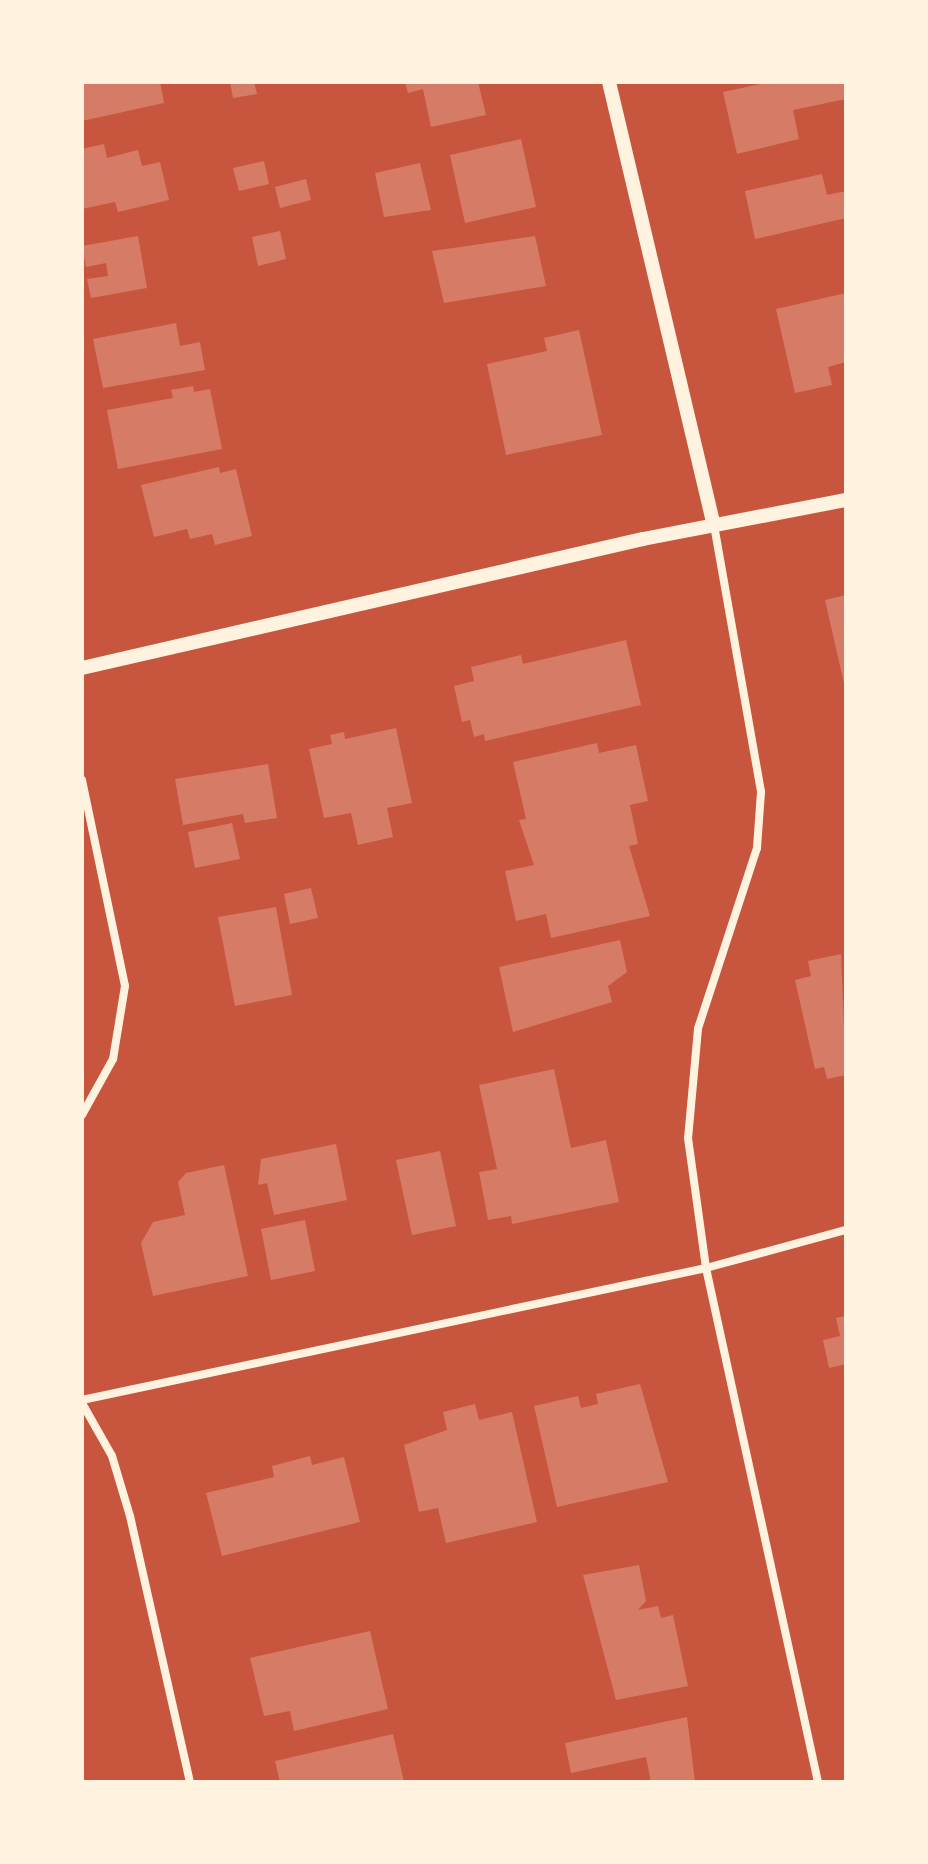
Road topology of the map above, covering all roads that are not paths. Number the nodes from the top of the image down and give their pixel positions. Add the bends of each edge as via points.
1 (609, 82) edge
2 (846, 500) edge
3 (714, 525) junction
4 (82, 668) edge
5 (82, 780) edge
6 (82, 1115) edge
7 (846, 1230) edge
8 (706, 1268) junction
9 (82, 1402) edge
10 (190, 1782) edge
11 (818, 1782) edge

1 - 3 street
2 - 3 street
3 - 4 street
3 - 8 street via 761,792 757,848 698,1029 689,1084 688,1138
5 - 6 street via 125,986 113,1059
7 - 8 street
8 - 9 street
8 - 11 street
9 - 10 street via 112,1456 130,1516

